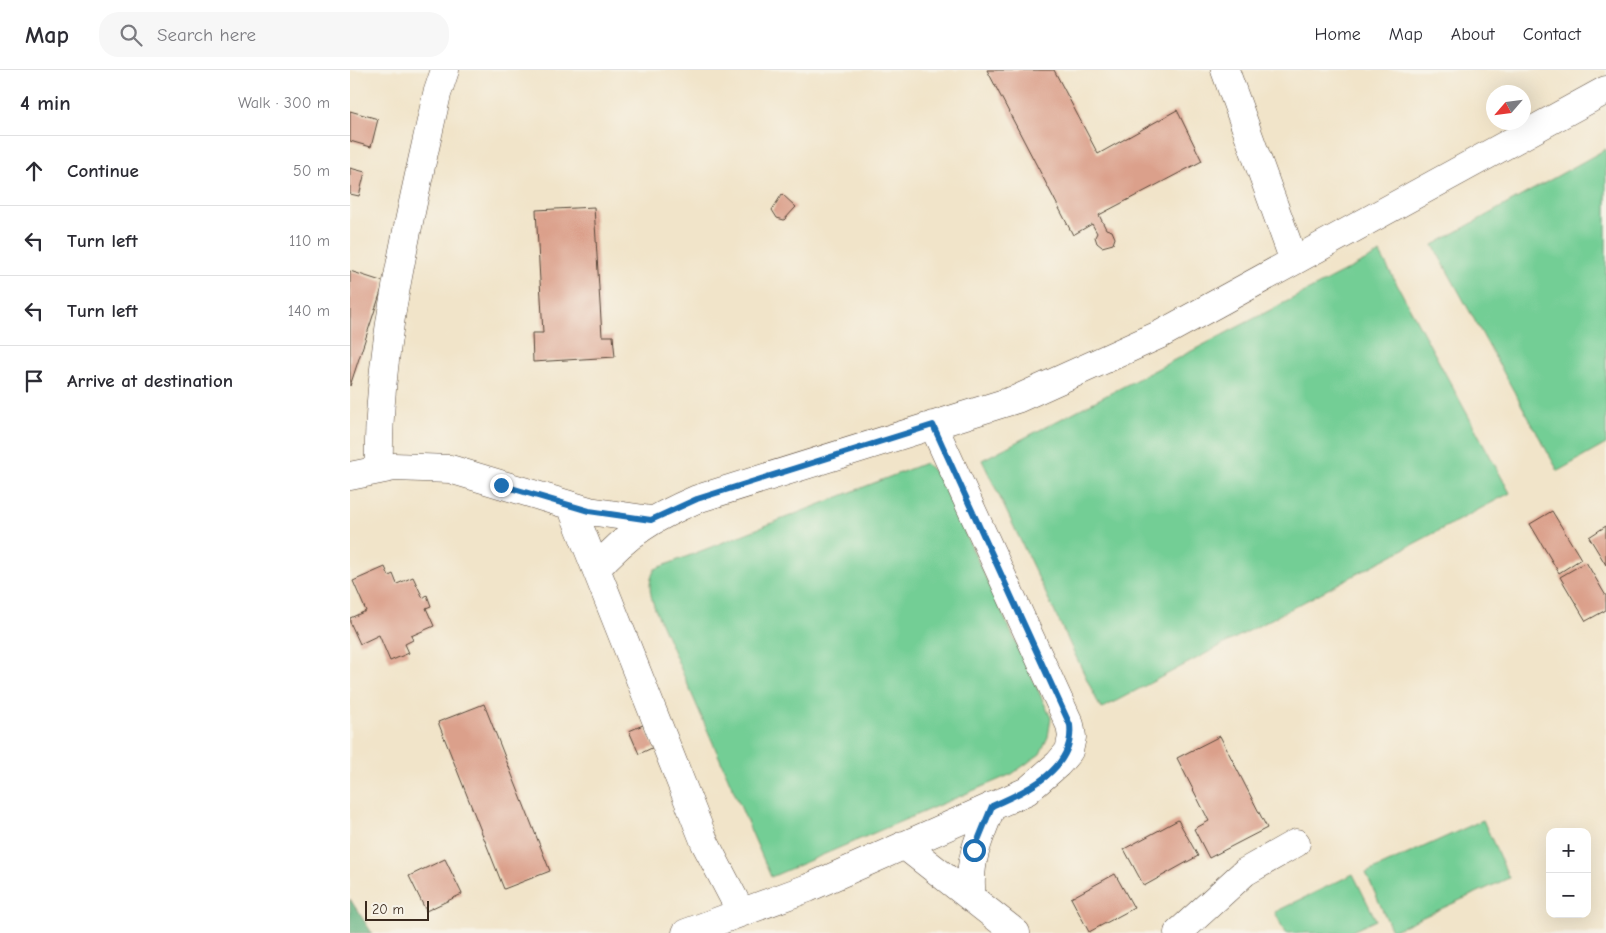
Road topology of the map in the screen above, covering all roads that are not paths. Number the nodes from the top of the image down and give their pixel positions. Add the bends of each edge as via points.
1 (445, 70) edge
2 (1226, 70) edge
3 (1606, 90) edge
4 (1294, 261) junction
5 (933, 425) junction
6 (379, 470) junction
7 (350, 476) edge
8 (571, 506) junction
9 (651, 520) junction
10 (596, 569) junction
11 (992, 806) junction
12 (1296, 843) dead end
13 (904, 845) junction
14 (972, 898) junction
15 (741, 912) junction
16 (686, 933) edge
17 (1016, 933) edge
18 (1178, 933) edge

1 - 6 lane via 437,94 397,282 378,437
2 - 4 lane
3 - 4 lane
4 - 5 lane via 1152,338 1017,399
5 - 9 lane via 697,499
5 - 11 lane via 1070,725 1072,737 1069,750 1058,764 1027,791
6 - 7 lane
6 - 8 lane via 394,467 450,469
8 - 9 lane
8 - 10 lane
9 - 10 lane via 620,543
10 - 15 lane via 705,843
11 - 13 lane
11 - 14 lane via 970,867
12 - 18 lane via 1245,872
13 - 14 lane
13 - 15 lane via 808,888
14 - 17 lane
15 - 16 lane

